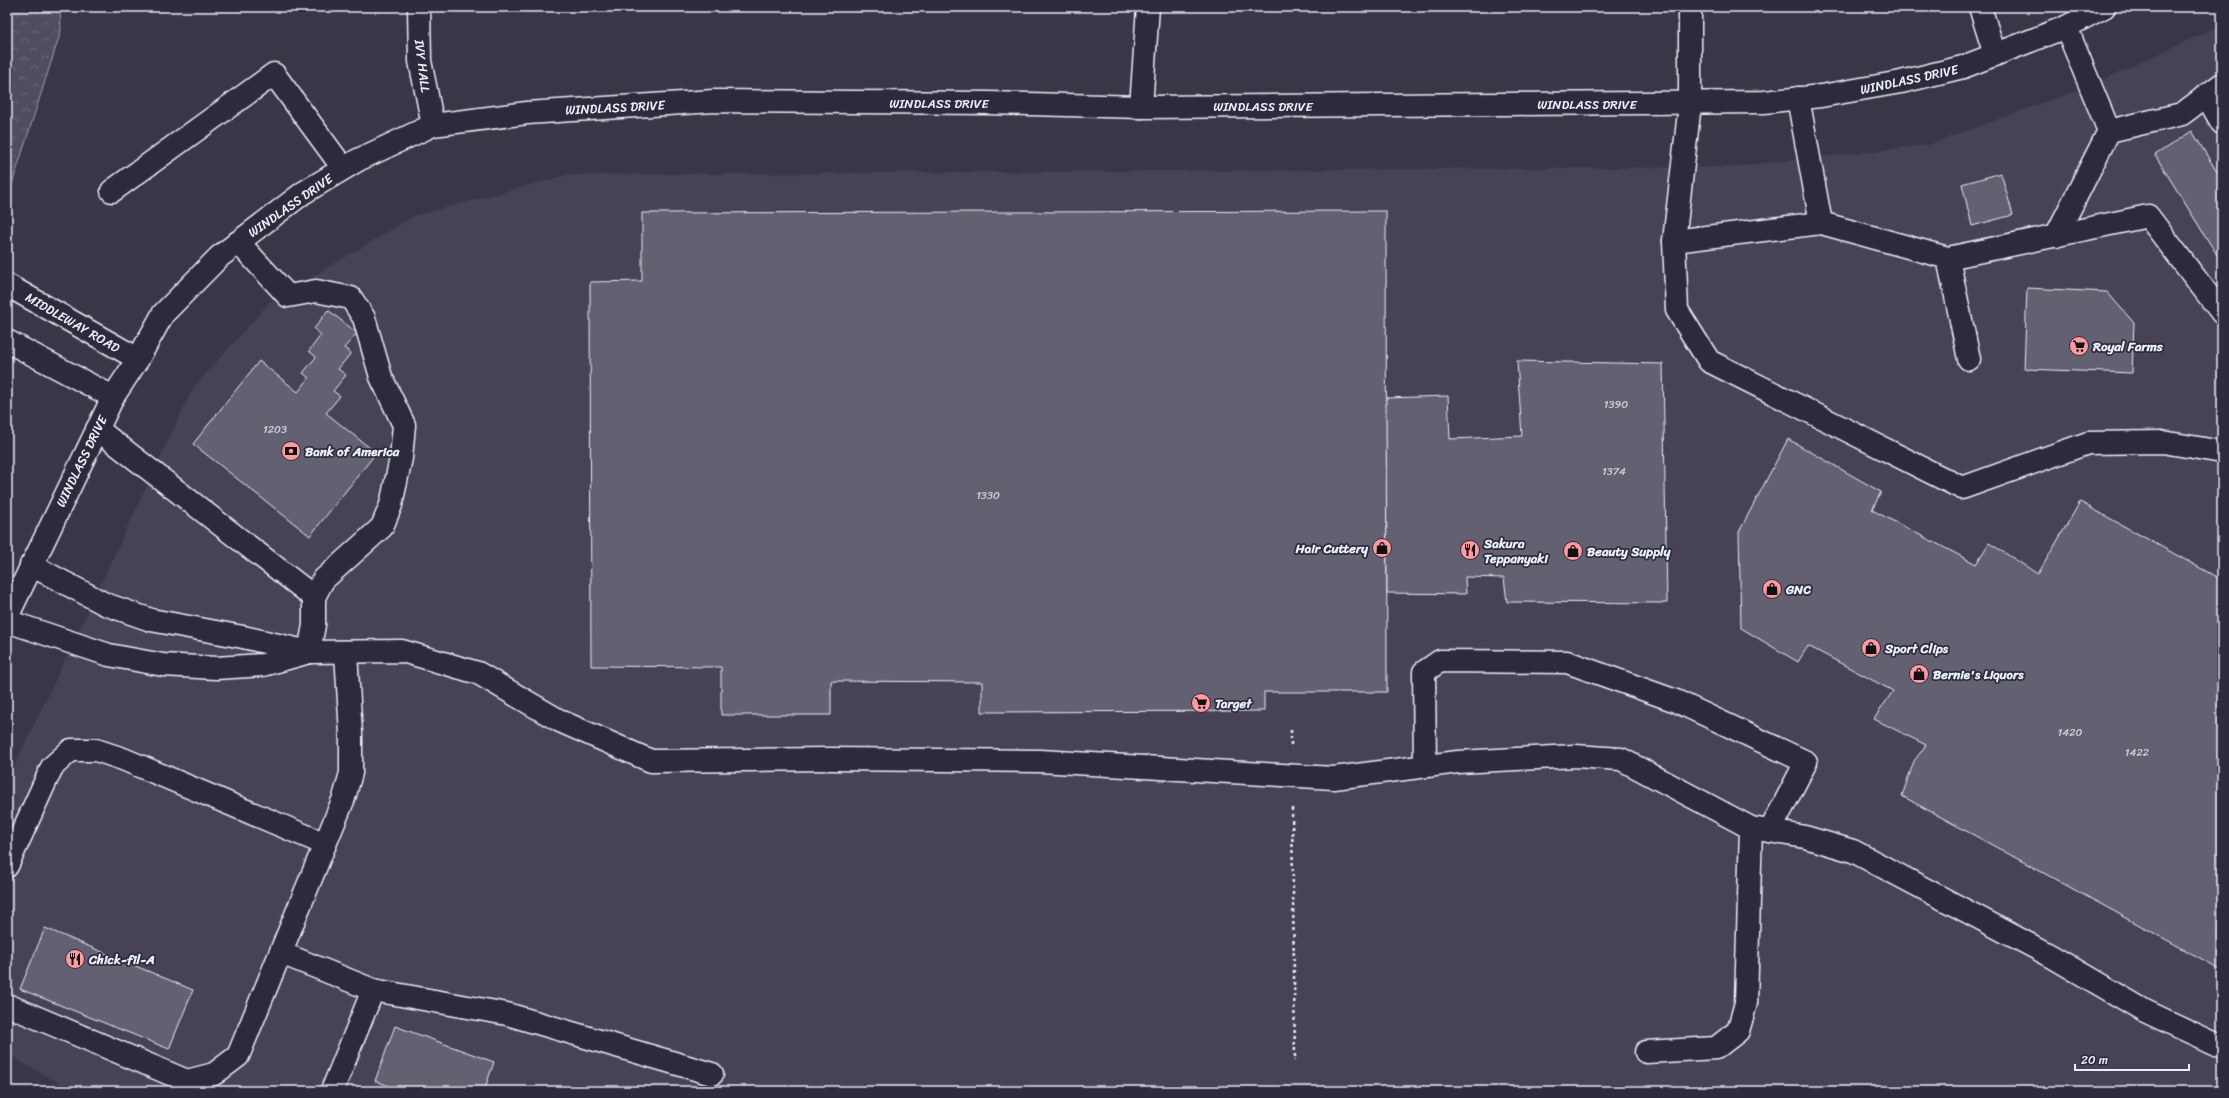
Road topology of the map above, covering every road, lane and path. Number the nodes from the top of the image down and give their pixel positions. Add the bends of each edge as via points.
1 (419, 7) edge
2 (1148, 7) edge
3 (1690, 7) edge
4 (1980, 7) edge
5 (2104, 7) edge
6 (2066, 27) junction
7 (1995, 55) junction
8 (2214, 90) edge
9 (1798, 98) junction
10 (1690, 104) junction
11 (1141, 107) junction
12 (2222, 123) edge
13 (433, 125) junction
14 (2109, 131) junction
15 (343, 168) junction
16 (112, 191) dead end
17 (1821, 223) junction
18 (2056, 236) junction
19 (238, 242) junction
20 (1674, 242) junction
21 (1948, 258) junction
22 (7, 285) edge
23 (2222, 313) edge
24 (7, 341) edge
25 (138, 359) junction
26 (1970, 359) dead end
27 (112, 397) junction
28 (97, 429) junction
29 (2222, 452) edge
30 (31, 565) junction
31 (314, 597) junction
32 (7, 617) edge
33 (7, 621) edge
34 (309, 652) junction
35 (346, 652) junction
36 (1291, 730) dead end
37 (1426, 766) junction
38 (1292, 775) junction
39 (1760, 830) junction
40 (325, 844) junction
41 (7, 866) edge
42 (281, 953) junction
43 (373, 990) junction
44 (7, 1005) edge
45 (2222, 1047) edge
46 (1646, 1052) dead end
47 (1296, 1061) dead end
48 (712, 1074) dead end
49 (332, 1091) edge

1 - 13 street, IVY HALL via 420,61
2 - 11 street
3 - 10 street
4 - 7 street
5 - 6 street, WINDLASS DRIVE
6 - 7 street, WINDLASS DRIVE
6 - 14 street
7 - 9 street, WINDLASS DRIVE via 1963,67 1901,82
8 - 12 street
8 - 14 street via 2182,114
9 - 10 street, WINDLASS DRIVE via 1764,102
9 - 17 street
10 - 11 street, WINDLASS DRIVE
10 - 20 street
11 - 13 street, WINDLASS DRIVE via 981,103 714,102 527,113
13 - 15 street, WINDLASS DRIVE
14 - 18 street
15 - 16 street via 274,74
15 - 19 street, WINDLASS DRIVE via 303,193
17 - 20 street
17 - 21 street
18 - 21 street
18 - 23 street via 2148,216
19 - 25 street, WINDLASS DRIVE via 218,256 163,314
19 - 31 street via 288,296 316,291 351,298 364,318 381,377 404,425 397,482 382,527 323,580
20 - 29 street via 1676,310 1709,361 1962,488 2088,443 2163,442
21 - 26 street
22 - 25 street, MIDDLEWAY ROAD
24 - 27 street
25 - 27 street, WINDLASS DRIVE
27 - 28 street, WINDLASS DRIVE
28 - 30 street, WINDLASS DRIVE
28 - 31 street
30 - 32 street, WINDLASS DRIVE
30 - 34 street via 105,604 152,620
31 - 34 street via 314,625
33 - 34 street via 109,655 163,665 216,668 263,665
34 - 35 street
35 - 38 street via 402,650 478,673 560,721 651,762 830,758 1040,761
35 - 40 street via 351,773 344,798
36 - 38 path
37 - 38 street via 1334,778
37 - 39 street via 1575,756 1621,759
37 - 39 street via 1424,672 1440,661 1567,662 1676,701 1806,762
38 - 47 path
39 - 45 street via 1805,837 1853,851 2051,956 2145,1011
39 - 46 street via 1746,1003 1738,1030 1716,1048
40 - 41 street via 96,750 70,750 52,767
40 - 42 street
42 - 43 street
42 - 44 street via 238,1056 214,1074 187,1081
43 - 48 street via 507,1014
43 - 49 street

